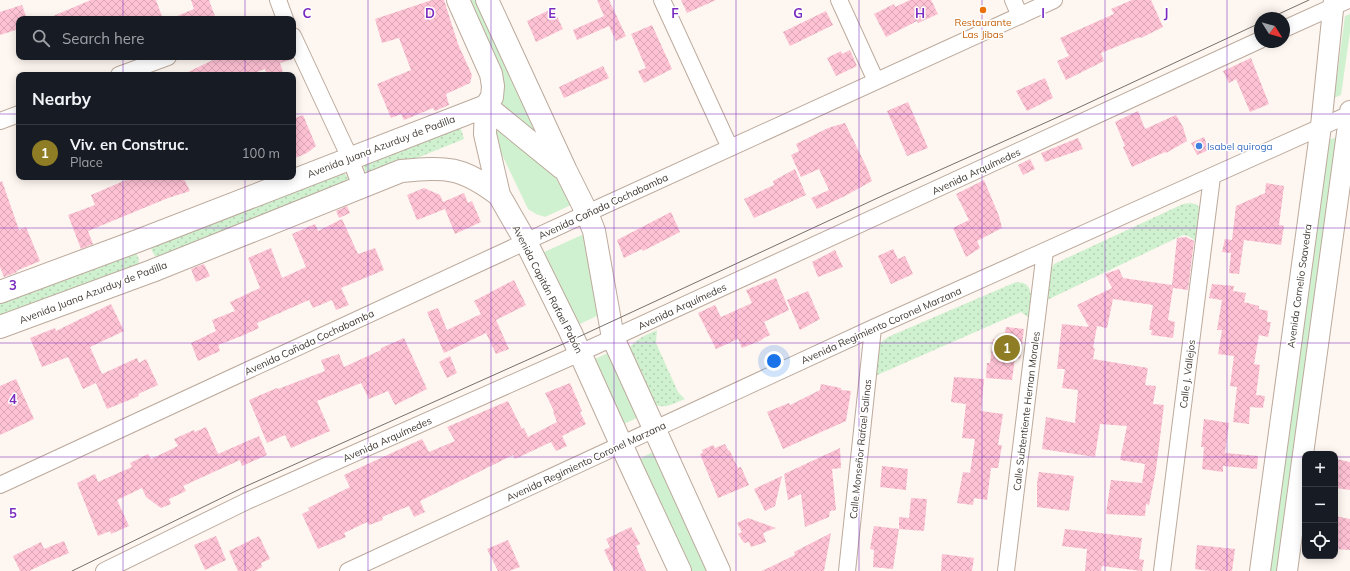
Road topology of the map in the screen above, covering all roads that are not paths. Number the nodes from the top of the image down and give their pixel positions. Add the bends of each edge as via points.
1 (458, 0) edge
2 (487, 0) edge
3 (662, 0) edge
4 (839, 0) edge
5 (1013, 0) edge
6 (1054, 0) edge
7 (1339, 2) edge
8 (1020, 16) junction
9 (1290, 26) edge
10 (296, 42) edge
11 (1254, 43) edge
12 (160, 60) edge
13 (127, 72) edge
14 (876, 81) junction
15 (486, 106) junction
16 (1350, 113) edge
17 (16, 115) edge
18 (0, 121) edge
19 (1321, 126) junction
20 (730, 148) junction
21 (350, 158) junction
22 (566, 171) junction
23 (1212, 177) junction
24 (296, 179) edge
25 (293, 180) edge
26 (361, 187) junction
27 (499, 195) junction
28 (588, 213) junction
29 (526, 242) junction
30 (1045, 251) junction
31 (0, 292) edge
32 (0, 327) edge
33 (873, 328) junction
34 (613, 338) junction
35 (580, 353) junction
36 (654, 430) junction
37 (622, 444) junction
38 (0, 485) edge
39 (104, 571) edge
40 (348, 571) edge
41 (680, 571) edge
42 (719, 571) edge
43 (847, 571) edge
44 (1006, 571) edge
45 (1162, 571) edge
46 (1260, 571) edge
47 (1287, 571) edge

1 - 15 main road, Avenida Capitán Rafael Pabón via 491,74 492,97
2 - 22 main road
3 - 20 street
4 - 14 street
5 - 8 street
6 - 8 street, Avenida Cañada Cochabamba
7 - 9 street
7 - 19 street, Avenida Cornelio Saavedra
8 - 14 street, Avenida Cañada Cochabamba
10 - 21 street
11 - 34 street, Avenida Arquímedes
12 - 13 street
14 - 20 street, Avenida Cañada Cochabamba
15 - 21 main road, Avenida Juana Azurduy de Padilla
15 - 22 main road
15 - 27 main road, Avenida Capitán Rafael Pabón via 486,134
16 - 19 street, Avenida Regimiento Coronel Marzana
16 - 47 street
17 - 18 street
19 - 23 street, Avenida Regimiento Coronel Marzana
19 - 46 street, Avenida Cornelio Saavedra
20 - 28 street, Avenida Cañada Cochabamba
21 - 24 main road, Avenida Juana Azurduy de Padilla
21 - 26 street
22 - 28 main road
23 - 30 street, Avenida Regimiento Coronel Marzana
23 - 45 street, Calle J. Vallejos
25 - 31 main road, Avenida Juana Azurduy de Padilla
26 - 27 main road, Avenida Juana Azurduy de Padilla via 401,172 431,168 450,169 471,176
26 - 32 main road, Avenida Juana Azurduy de Padilla via 152,271
27 - 29 main road, Avenida Capitán Rafael Pabón
28 - 29 street, Avenida Cañada Cochabamba
28 - 34 main road via 594,231
29 - 35 main road, Avenida Capitán Rafael Pabón
29 - 38 street, Avenida Cañada Cochabamba
30 - 33 street, Avenida Regimiento Coronel Marzana
30 - 44 street, Calle Subtentiente Hernan Morales
33 - 36 street, Avenida Regimiento Coronel Marzana
33 - 43 street, Calle Monseñor Rafael Salinas
34 - 35 street, Avenida Arquímedes
34 - 36 main road
35 - 37 main road, Avenida Capitán Rafael Pabón
35 - 39 street, Avenida Arquímedes via 247,502
36 - 37 street, Avenida Regimiento Coronel Marzana
36 - 42 main road
37 - 40 street, Avenida Regimiento Coronel Marzana
37 - 41 main road, Avenida Capitán Rafael Pabón

